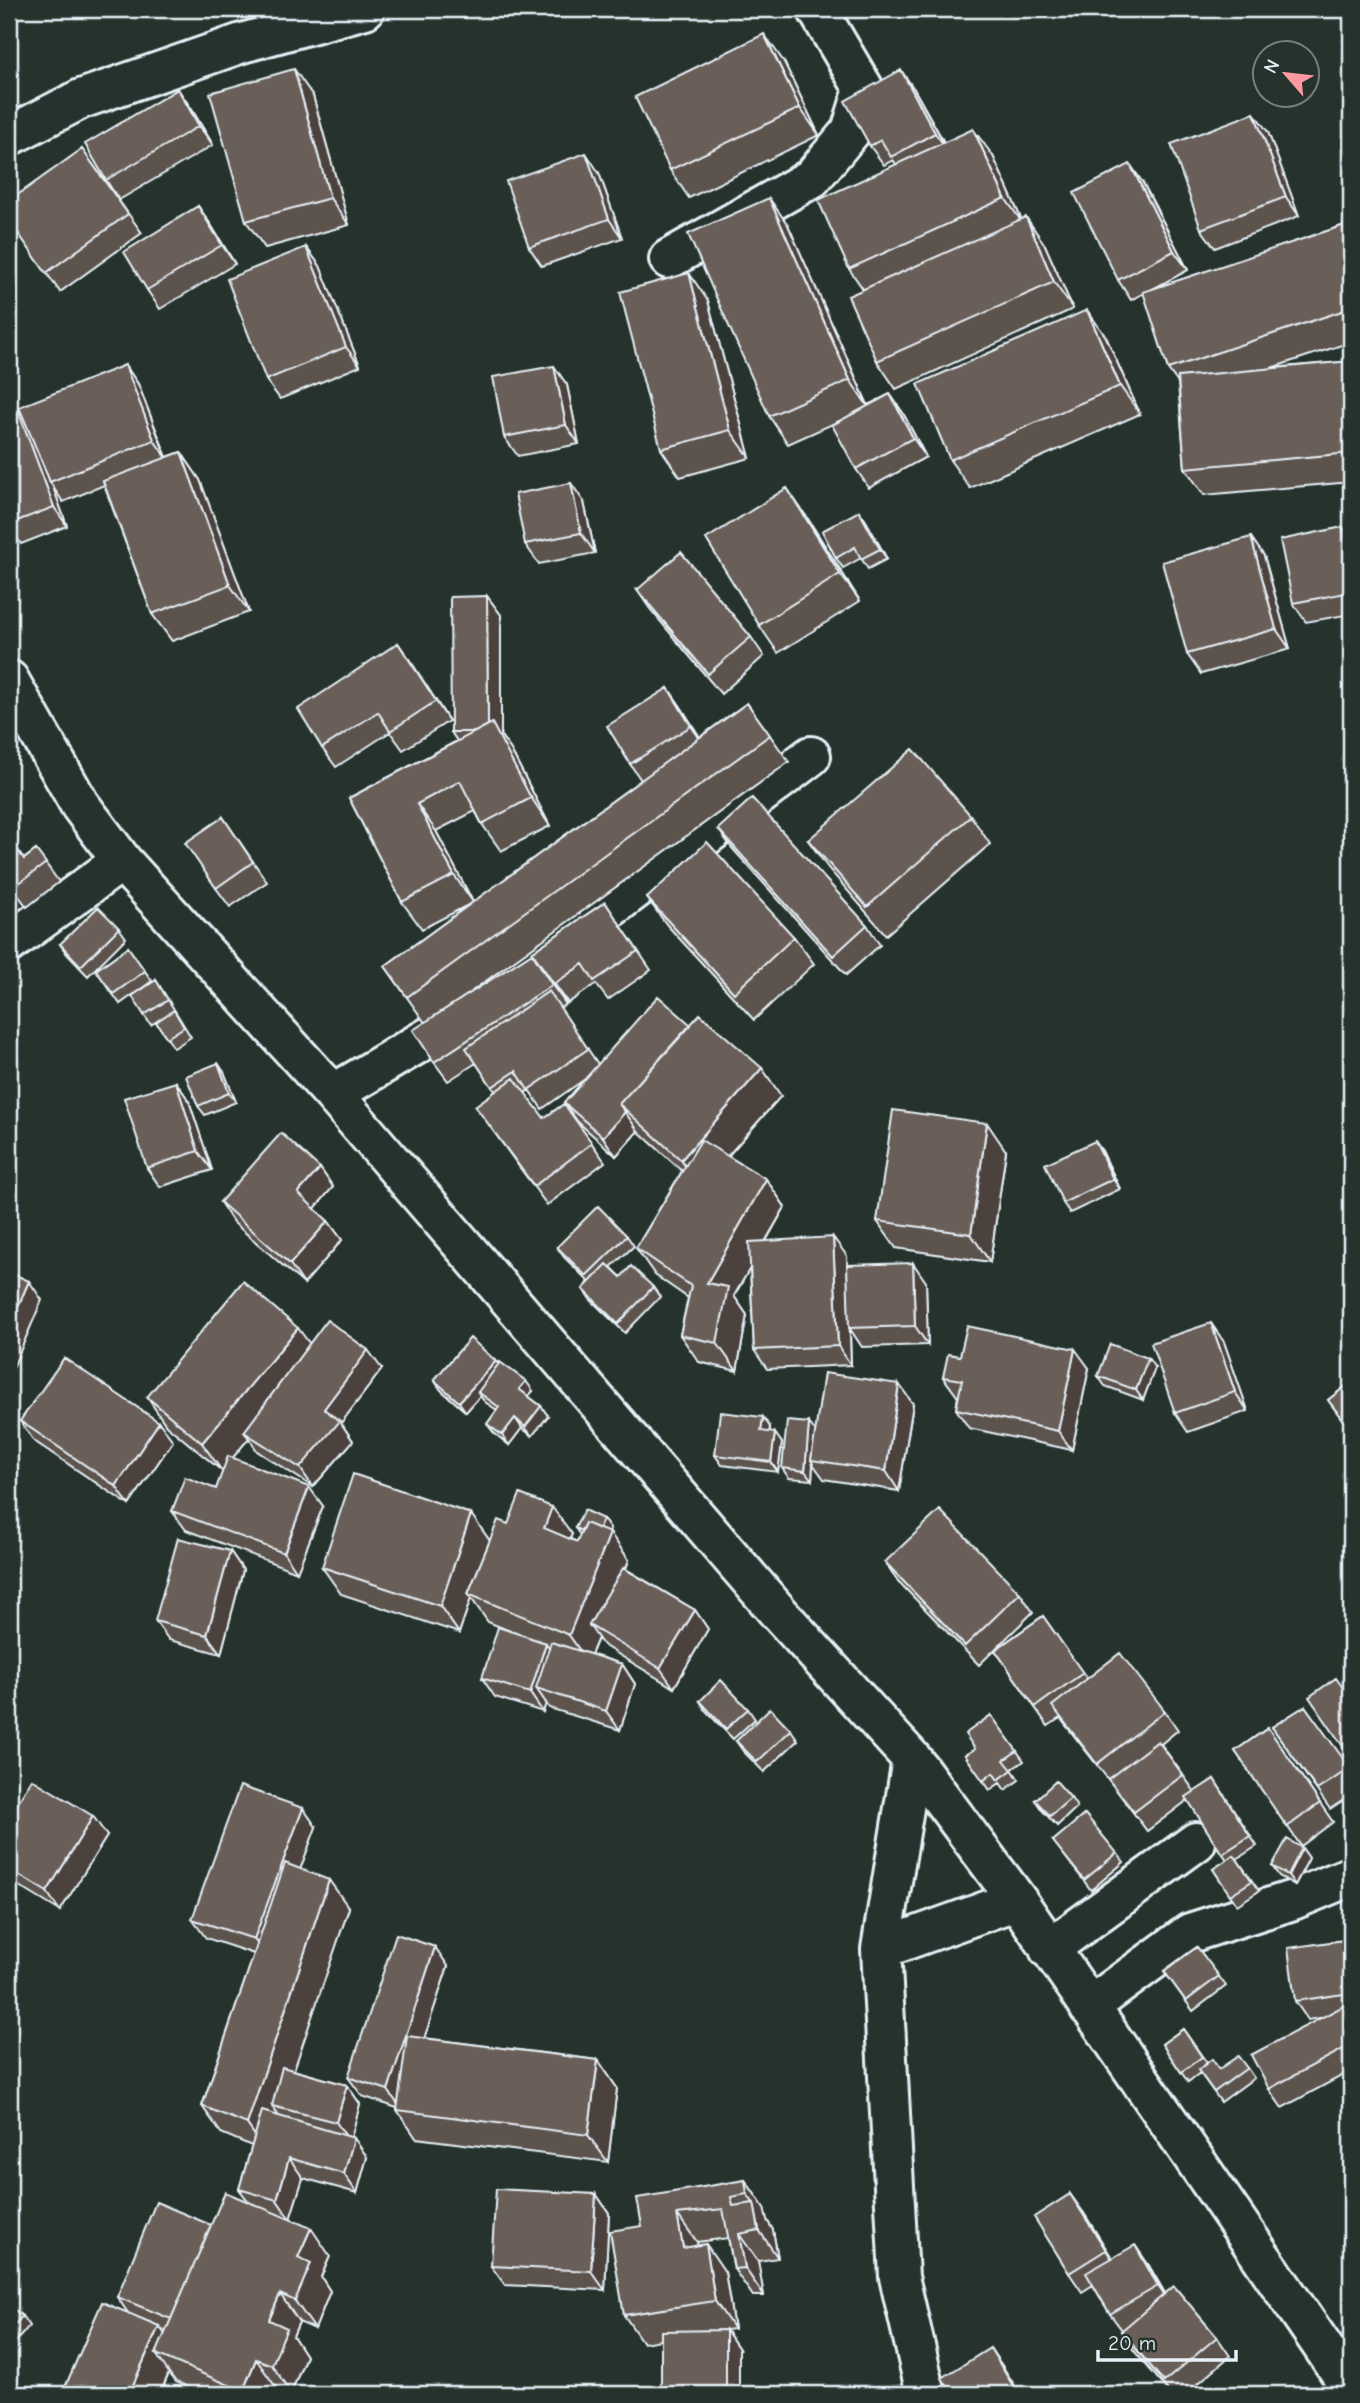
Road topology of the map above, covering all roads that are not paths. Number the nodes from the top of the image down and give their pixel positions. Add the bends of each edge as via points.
1 (365, 9) edge
2 (817, 9) edge
3 (9, 136) edge
4 (669, 259) dead end
5 (9, 680) edge
6 (811, 756) dead end
7 (122, 862) junction
8 (9, 943) edge
9 (333, 1094) junction
10 (912, 1759) junction
11 (1196, 1842) dead end
12 (1351, 1876) edge
13 (1017, 1900) junction
14 (881, 1949) junction
15 (1049, 1949) junction
16 (1089, 2007) junction
17 (1351, 2388) edge
18 (926, 2394) edge

1 - 3 street via 242,43 81,99
2 - 4 street via 864,89 851,131 812,178
5 - 7 street via 80,805
6 - 9 street via 483,1005
7 - 8 street
7 - 9 street
9 - 10 street via 779,1613
10 - 13 street
10 - 14 street
11 - 15 street
12 - 16 street via 1190,1933
13 - 14 street
13 - 15 street
14 - 18 street via 899,2277
15 - 16 street
16 - 17 street

